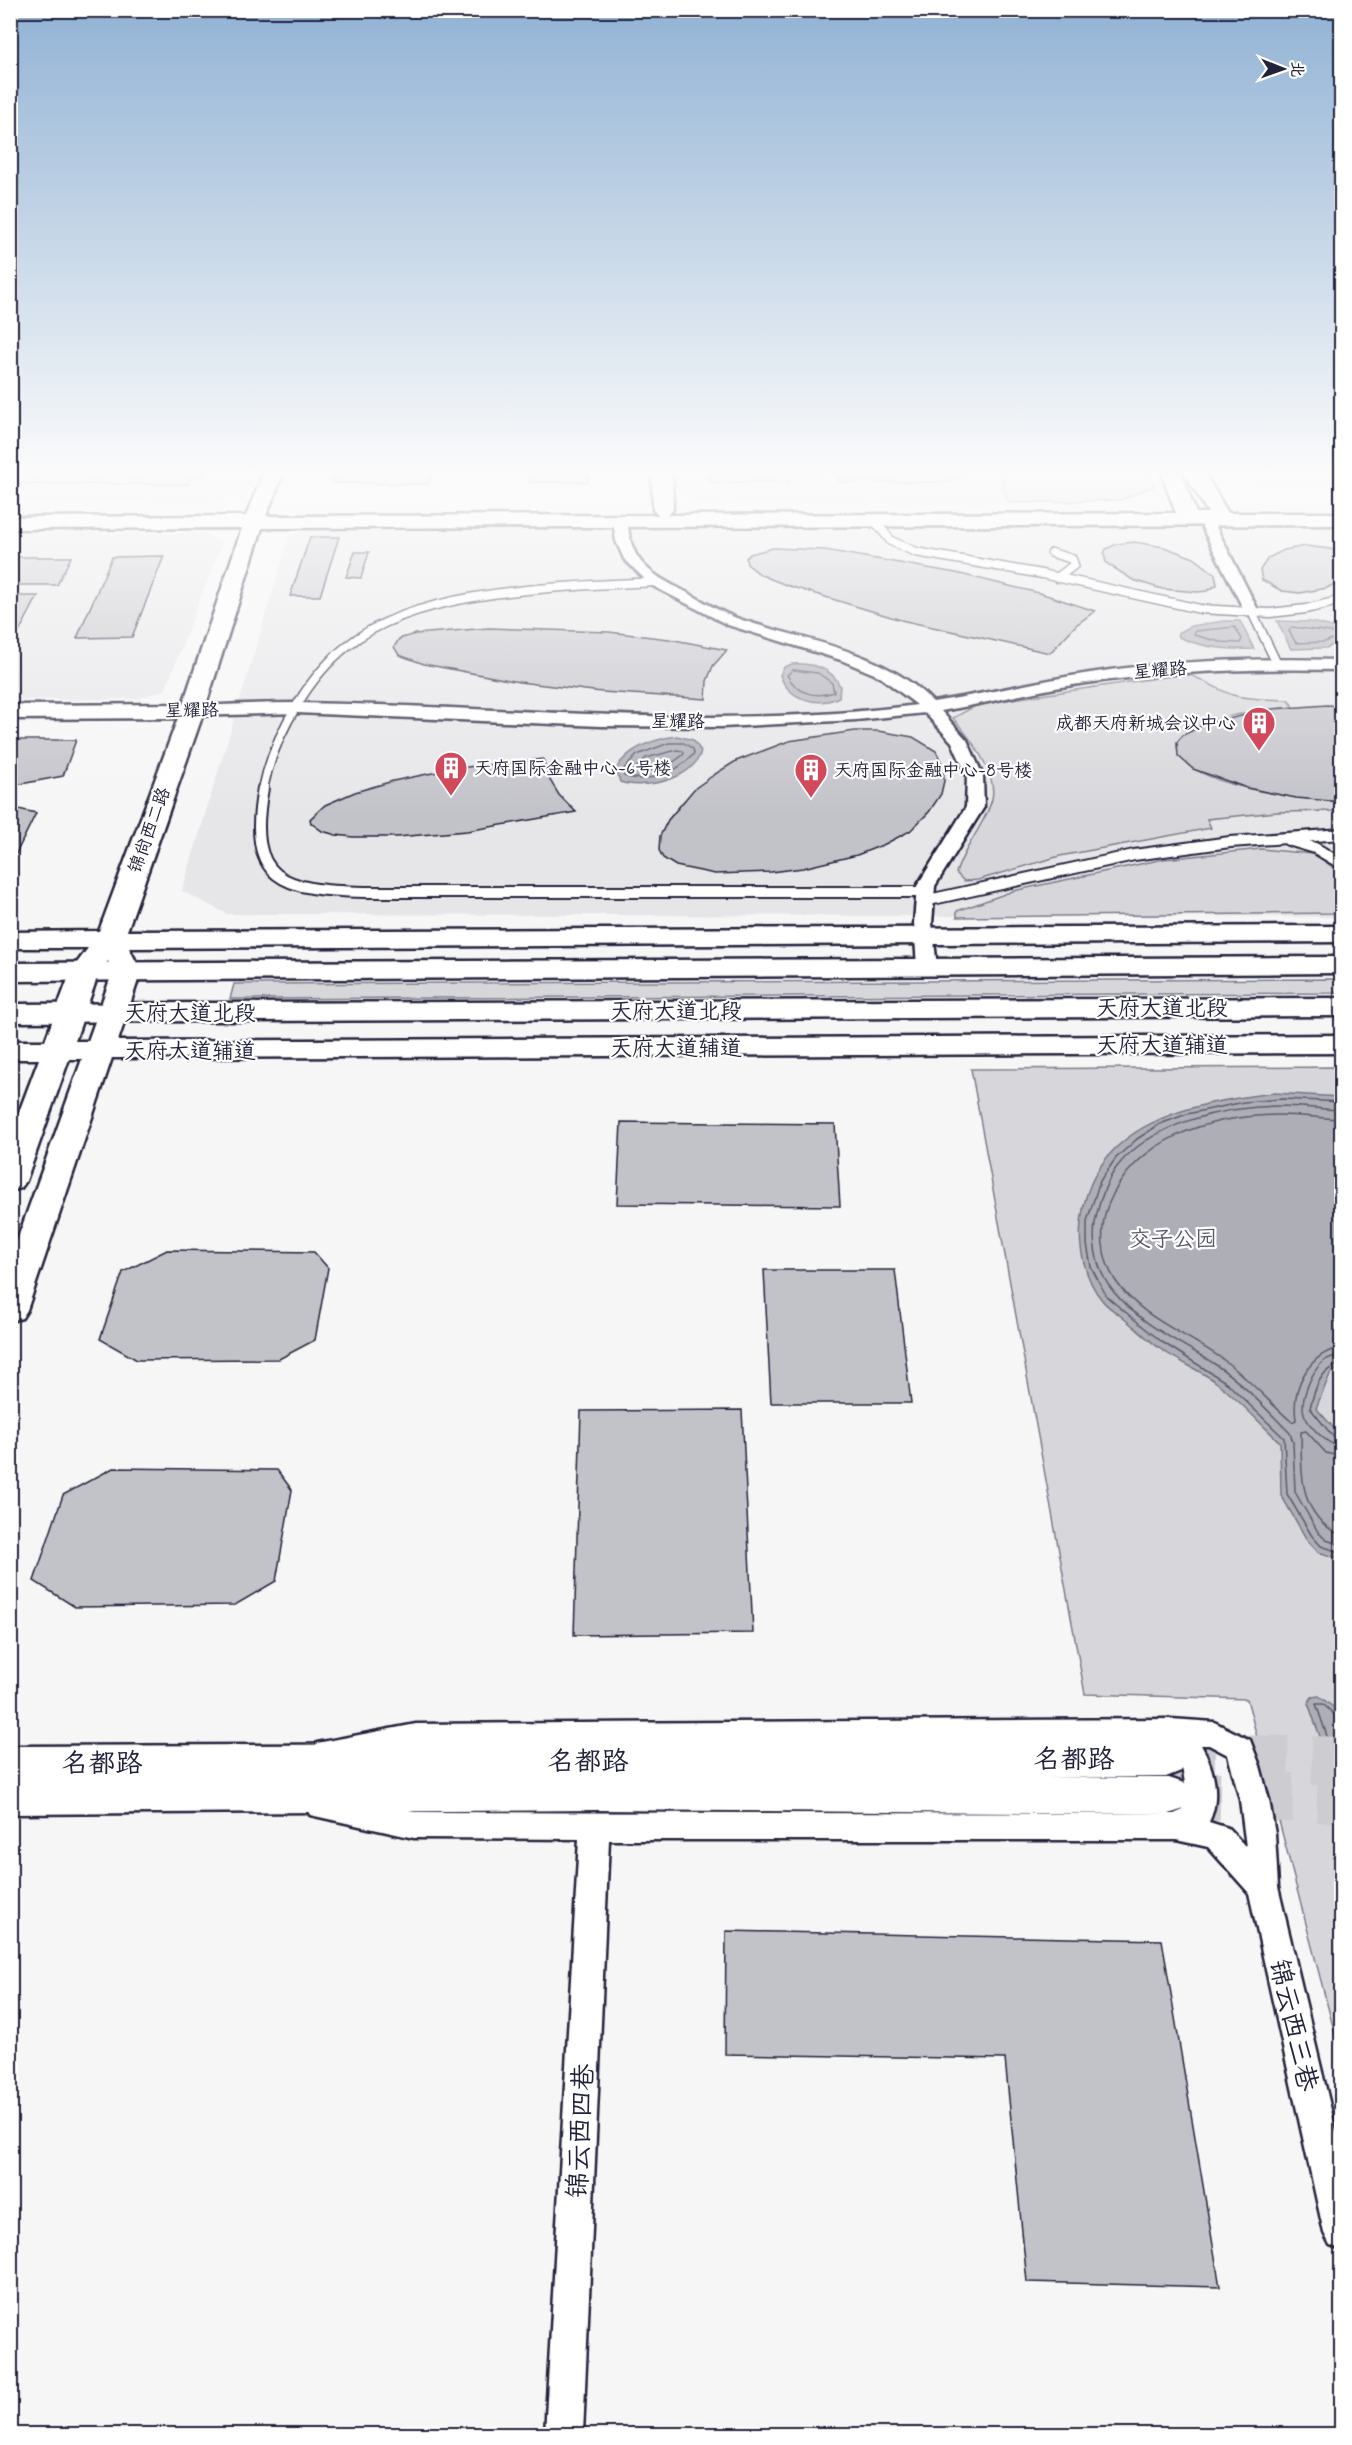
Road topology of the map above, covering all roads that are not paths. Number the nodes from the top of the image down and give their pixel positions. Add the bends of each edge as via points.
1 (233, 586) edge
2 (605, 586) edge
3 (664, 586) edge
4 (1090, 586) edge
5 (1239, 586) edge
6 (1341, 600) edge
7 (1253, 614) junction
8 (1277, 664) junction
9 (1341, 665) edge
10 (296, 708) junction
11 (931, 708) junction
12 (192, 711) junction
13 (10, 712) edge
14 (1341, 834) edge
15 (1280, 838) junction
16 (1341, 864) edge
17 (924, 897) junction
18 (1341, 934) edge
19 (923, 936) junction
20 (110, 939) junction
21 (10, 940) edge
22 (1341, 965) edge
23 (927, 967) junction
24 (86, 971) junction
25 (127, 971) junction
26 (10, 972) edge
27 (1341, 1007) edge
28 (10, 1013) edge
29 (70, 1013) junction
30 (112, 1013) junction
31 (1341, 1044) edge
32 (10, 1050) edge
33 (56, 1050) junction
34 (100, 1050) junction
35 (10, 1181) edge
36 (10, 1310) edge
37 (269, 1778) junction
38 (1171, 1779) junction
39 (11, 1788) edge
40 (595, 1827) junction
41 (1263, 1887) junction
42 (1341, 2233) edge
43 (564, 2434) edge

1 - 12 street, 锦尚西二路
2 - 10 lane via 519,593 447,605 372,629 330,661
3 - 11 street via 733,622 885,673
4 - 7 lane via 1185,609
5 - 7 street
6 - 7 lane via 1318,608
7 - 8 lane
8 - 9 street, 星耀路
8 - 11 street, 星耀路 via 1111,675
10 - 11 street, 星耀路 via 658,722 771,720
10 - 12 street, 星耀路
10 - 17 lane via 263,781 258,819 260,849 268,867 283,880 304,888 365,892
11 - 17 street via 959,740 975,776 975,807 926,885
12 - 13 street, 星耀路
12 - 20 street, 锦尚西二路
14 - 15 lane
15 - 16 lane via 1315,848
15 - 17 lane via 1163,850
17 - 19 street
18 - 19 street
19 - 20 street
19 - 23 street
20 - 21 street
20 - 24 street, 锦尚西二路
20 - 25 street
22 - 23 street, 天府大道北段
23 - 25 street, 天府大道北段
24 - 25 street, 天府大道北段
24 - 26 street, 天府大道北段
24 - 29 street, 锦尚西二路
25 - 30 street
27 - 30 street, 天府大道北段
28 - 29 street, 天府大道北段
29 - 30 street, 天府大道北段
29 - 33 street, 锦尚西二路
30 - 34 street
31 - 34 street, 天府大道辅道
32 - 33 street, 天府大道辅道
33 - 34 street, 天府大道辅道
33 - 35 street, 锦尚西二路
34 - 36 street
37 - 38 street via 596,1792
37 - 38 street via 357,1744 416,1736
37 - 39 street
37 - 40 street via 414,1825
38 - 40 street
38 - 41 street
38 - 41 street, 锦云西三巷 via 1214,1734 1240,1748 1262,1833
40 - 43 street, 锦云西四巷
41 - 42 street, 锦云西三巷

